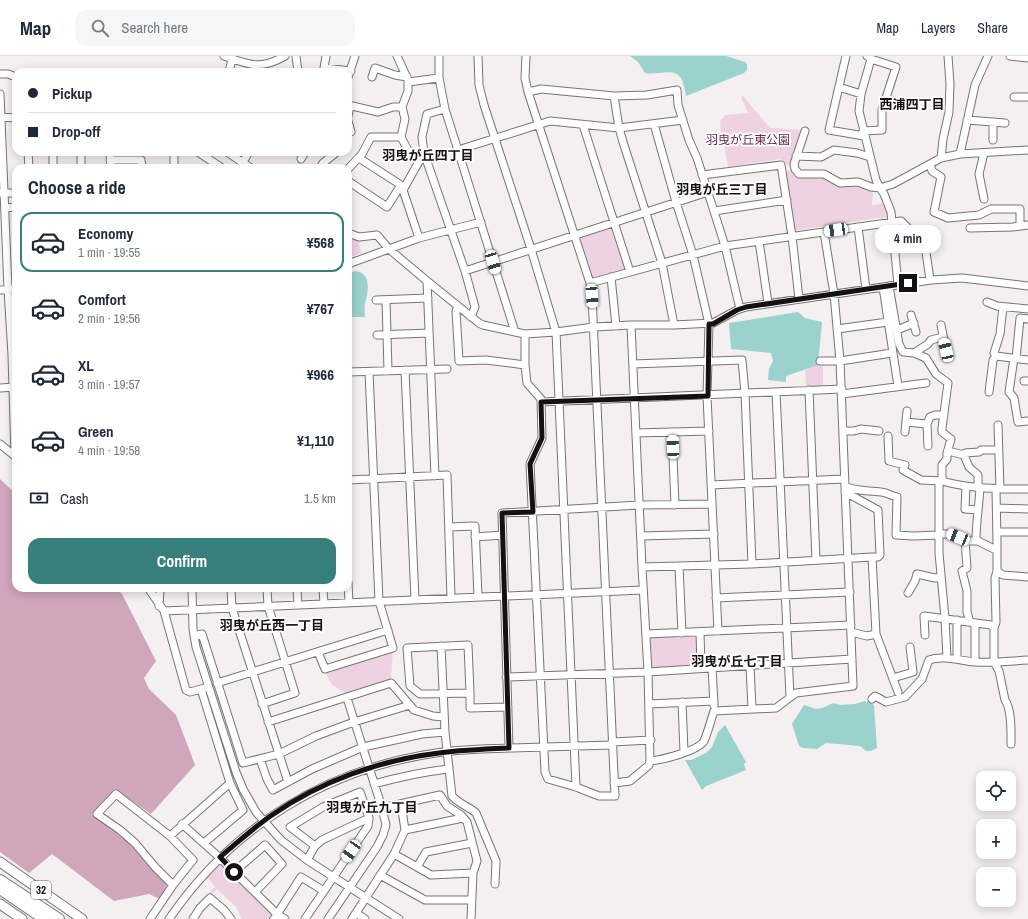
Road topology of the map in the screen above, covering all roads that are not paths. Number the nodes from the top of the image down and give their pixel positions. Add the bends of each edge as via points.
1 (224, 56) edge
2 (285, 56) edge
3 (296, 56) edge
4 (326, 56) edge
5 (355, 56) edge
6 (397, 56) edge
7 (439, 56) edge
8 (478, 56) edge
9 (526, 56) edge
10 (846, 56) edge
11 (948, 56) edge
12 (988, 56) edge
13 (1010, 56) edge
14 (869, 58) edge
15 (1028, 58) edge
16 (232, 59) junction
17 (230, 68) edge
18 (298, 68) edge
19 (324, 68) edge
20 (352, 68) edge
21 (0, 74) edge
22 (12, 76) edge
23 (372, 77) dead end
24 (440, 78) junction
25 (407, 79) junction
26 (839, 87) junction
27 (528, 92) junction
28 (0, 94) edge
29 (860, 94) junction
30 (614, 96) junction
31 (1014, 97) dead end
32 (1028, 97) edge
33 (352, 106) edge
34 (402, 107) junction
35 (445, 109) junction
36 (0, 117) edge
37 (12, 118) edge
38 (683, 120) junction
39 (967, 120) junction
40 (994, 122) junction
41 (1006, 123) dead end
42 (539, 124) junction
43 (654, 124) junction
44 (583, 125) junction
45 (619, 128) junction
46 (805, 131) dead end
47 (864, 133) junction
48 (401, 137) junction
49 (495, 138) junction
50 (993, 140) dead end
51 (458, 150) junction
52 (1028, 150) edge
53 (424, 153) junction
54 (984, 153) junction
55 (960, 154) junction
56 (110, 156) edge
57 (174, 156) dead end
58 (204, 156) edge
59 (233, 156) edge
60 (247, 156) edge
61 (303, 156) edge
62 (332, 156) edge
63 (796, 156) junction
64 (870, 157) junction
65 (358, 158) junction
66 (941, 158) junction
67 (301, 159) dead end
68 (243, 162) junction
69 (419, 162) junction
70 (142, 164) edge
71 (174, 164) edge
72 (216, 164) edge
73 (246, 164) edge
74 (322, 164) edge
75 (930, 164) junction
76 (352, 165) edge
77 (702, 175) junction
78 (352, 184) edge
79 (403, 186) junction
80 (880, 188) junction
81 (12, 192) edge
82 (708, 192) junction
83 (2, 193) edge
84 (984, 199) dead end
85 (787, 200) junction
86 (676, 202) junction
87 (12, 207) edge
88 (4, 208) junction
89 (714, 211) junction
90 (647, 213) junction
91 (481, 222) junction
92 (891, 222) junction
93 (614, 223) junction
94 (1024, 225) edge
95 (858, 227) junction
96 (970, 228) dead end
97 (450, 230) junction
98 (824, 232) junction
99 (352, 234) edge
100 (575, 236) junction
101 (792, 236) junction
102 (418, 238) junction
103 (759, 241) junction
104 (725, 246) junction
105 (389, 249) junction
106 (531, 249) junction
107 (693, 255) junction
108 (493, 262) junction
109 (352, 263) edge
110 (662, 263) junction
111 (7, 271) junction
112 (12, 271) edge
113 (465, 271) junction
114 (630, 272) junction
115 (611, 277) junction
116 (930, 280) junction
117 (427, 282) junction
118 (590, 283) junction
119 (898, 285) junction
120 (886, 286) junction
121 (1028, 286) edge
122 (866, 289) junction
123 (4, 290) edge
124 (834, 294) junction
125 (428, 298) junction
126 (799, 299) junction
127 (376, 300) dead end
128 (386, 300) junction
129 (987, 302) dead end
130 (768, 303) junction
131 (458, 307) junction
132 (1003, 307) junction
133 (740, 309) junction
134 (1028, 310) edge
135 (912, 315) dead end
136 (471, 317) junction
137 (1028, 319) edge
138 (888, 322) junction
139 (914, 323) junction
140 (709, 324) junction
141 (631, 325) junction
142 (674, 325) junction
143 (941, 325) dead end
144 (616, 326) junction
145 (594, 327) junction
146 (837, 328) junction
147 (897, 330) junction
148 (515, 332) junction
149 (556, 332) junction
150 (916, 332) dead end
151 (429, 333) junction
152 (525, 334) junction
153 (377, 335) dead end
154 (387, 335) junction
155 (943, 337) junction
156 (946, 350) dead end
157 (892, 353) junction
158 (914, 353) junction
159 (12, 355) edge
160 (996, 356) junction
161 (1015, 358) junction
162 (1028, 360) edge
163 (708, 361) junction
164 (820, 361) dead end
165 (840, 361) junction
166 (525, 364) junction
167 (633, 364) junction
168 (430, 369) junction
169 (447, 369) dead end
170 (405, 370) junction
171 (388, 371) junction
172 (352, 372) edge
173 (369, 372) junction
174 (926, 382) dead end
175 (898, 386) junction
176 (12, 387) edge
177 (0, 388) edge
178 (809, 390) junction
179 (842, 391) junction
180 (776, 392) junction
181 (989, 392) dead end
182 (745, 394) junction
183 (708, 396) junction
184 (634, 398) junction
185 (597, 400) junction
186 (559, 401) junction
187 (541, 402) junction
188 (907, 411) dead end
189 (944, 416) junction
190 (1028, 421) edge
191 (906, 422) junction
192 (927, 424) junction
193 (998, 425) dead end
194 (879, 430) dead end
195 (709, 431) junction
196 (843, 431) junction
197 (672, 432) junction
198 (905, 432) dead end
199 (636, 433) junction
200 (888, 436) dead end
201 (0, 444) edge
202 (928, 446) dead end
203 (998, 450) junction
204 (948, 451) junction
205 (12, 454) edge
206 (964, 454) junction
207 (435, 476) junction
208 (410, 477) junction
209 (374, 479) junction
210 (352, 480) edge
211 (813, 480) junction
212 (940, 481) junction
213 (780, 482) junction
214 (748, 483) junction
215 (711, 484) junction
216 (845, 486) junction
217 (966, 486) junction
218 (979, 488) junction
219 (998, 489) junction
220 (1028, 489) edge
221 (712, 504) junction
222 (639, 505) junction
223 (675, 505) junction
224 (602, 508) junction
225 (997, 508) junction
226 (1028, 509) edge
227 (564, 510) junction
228 (978, 510) junction
229 (533, 512) junction
230 (449, 527) junction
231 (997, 532) junction
232 (1028, 532) edge
233 (714, 534) junction
234 (939, 534) junction
235 (502, 535) junction
236 (641, 536) junction
237 (476, 537) junction
238 (965, 540) junction
239 (976, 541) junction
240 (996, 550) junction
241 (872, 557) junction
242 (848, 558) junction
243 (816, 560) junction
244 (784, 561) junction
245 (752, 564) junction
246 (715, 565) junction
247 (679, 566) junction
248 (642, 567) junction
249 (997, 571) junction
250 (941, 577) junction
251 (1028, 577) edge
252 (643, 590) junction
253 (151, 592) edge
254 (160, 592) edge
255 (192, 592) edge
256 (231, 592) edge
257 (267, 592) edge
258 (297, 592) edge
259 (323, 592) edge
260 (348, 592) edge
261 (606, 592) junction
262 (850, 592) junction
263 (568, 593) junction
264 (908, 593) dead end
265 (536, 594) junction
266 (786, 595) junction
267 (505, 596) junction
268 (478, 597) junction
269 (451, 598) junction
270 (716, 598) junction
271 (415, 600) junction
272 (379, 601) junction
273 (349, 603) junction
274 (324, 604) junction
275 (298, 605) junction
276 (268, 606) junction
277 (232, 608) junction
278 (162, 609) junction
279 (193, 609) junction
280 (945, 618) junction
281 (957, 620) junction
282 (973, 622) junction
283 (787, 628) junction
284 (851, 628) junction
285 (994, 628) junction
286 (388, 630) junction
287 (718, 631) junction
288 (700, 632) junction
289 (682, 633) junction
290 (646, 634) junction
291 (876, 634) junction
292 (925, 635) dead end
293 (194, 636) junction
294 (441, 646) junction
295 (910, 647) dead end
296 (318, 652) junction
297 (946, 658) junction
298 (852, 659) junction
299 (957, 659) junction
300 (1028, 660) edge
301 (975, 662) junction
302 (994, 662) junction
303 (286, 663) junction
304 (788, 663) junction
305 (750, 666) junction
306 (712, 667) junction
307 (701, 668) junction
308 (252, 672) junction
309 (648, 672) junction
310 (609, 673) junction
311 (571, 674) junction
312 (540, 676) junction
313 (506, 677) junction
314 (893, 678) junction
315 (218, 684) junction
316 (209, 686) junction
317 (201, 689) junction
318 (898, 692) dead end
319 (470, 693) junction
320 (443, 694) junction
321 (790, 697) junction
322 (347, 698) junction
323 (872, 699) dead end
324 (714, 701) junction
325 (682, 702) junction
326 (262, 704) junction
327 (649, 704) junction
328 (410, 705) junction
329 (508, 707) junction
330 (752, 709) junction
331 (714, 711) junction
332 (228, 715) junction
333 (219, 717) junction
334 (444, 717) junction
335 (268, 722) junction
336 (354, 722) junction
337 (445, 732) junction
338 (651, 740) junction
339 (612, 743) junction
340 (1011, 744) dead end
341 (574, 746) junction
342 (362, 747) junction
343 (543, 747) junction
344 (509, 748) junction
345 (446, 752) junction
346 (684, 752) junction
347 (279, 754) junction
348 (260, 759) junction
349 (650, 761) junction
350 (369, 768) junction
351 (448, 769) junction
352 (288, 782) junction
353 (230, 783) junction
354 (614, 783) junction
355 (374, 784) junction
356 (576, 787) junction
357 (401, 804) junction
358 (382, 808) junction
359 (369, 818) junction
360 (463, 818) junction
361 (264, 821) junction
362 (182, 824) junction
363 (406, 830) junction
364 (170, 836) junction
365 (204, 843) junction
366 (472, 843) junction
367 (315, 846) junction
368 (394, 854) junction
369 (220, 857) junction
370 (307, 860) junction
371 (0, 862) edge
372 (417, 867) junction
373 (234, 872) junction
374 (473, 872) junction
375 (380, 875) junction
376 (333, 877) junction
377 (0, 880) edge
378 (495, 884) dead end
379 (173, 885) junction
380 (349, 887) junction
381 (0, 890) edge
382 (324, 891) junction
383 (255, 892) junction
384 (365, 898) junction
385 (472, 900) junction
386 (0, 904) edge
387 (275, 916) edge
388 (354, 916) edge
389 (229, 918) edge
390 (22, 919) edge
391 (44, 919) edge
392 (59, 919) edge
393 (82, 919) edge
394 (150, 919) edge
395 (169, 919) edge
396 (193, 919) edge
397 (285, 919) edge
398 (305, 919) edge
399 (328, 919) edge
400 (365, 919) edge
401 (399, 919) edge
402 (471, 919) edge

1 - 16 street
2 - 16 street via 266,65 252,65
3 - 18 street
4 - 19 street
5 - 20 street
6 - 25 street
7 - 24 street
8 - 49 street via 479,85
9 - 27 street via 525,78
10 - 26 street
11 - 66 street via 949,112
12 - 39 street via 974,85
13 - 15 street
14 - 29 street
14 - 47 street via 896,67 882,110 882,130
16 - 17 street
21 - 22 street
23 - 25 street via 375,68
24 - 25 street
24 - 35 street
25 - 34 street via 408,90
26 - 29 street
26 - 47 street via 829,130
27 - 30 street via 541,89
27 - 42 street
28 - 36 street
29 - 47 street via 859,111
30 - 38 street via 646,95 677,90
30 - 45 street
31 - 32 street
33 - 34 street via 378,112
34 - 48 street via 405,119
35 - 51 street
35 - 53 street via 427,114 422,137
36 - 37 street
36 - 83 street
38 - 43 street
38 - 77 street
39 - 40 street
39 - 55 street
40 - 41 street
40 - 50 street
42 - 44 street via 550,122
42 - 49 street
42 - 100 street
43 - 45 street
43 - 86 street
44 - 45 street
44 - 93 street
45 - 90 street
46 - 63 street
47 - 64 street
48 - 65 street via 371,137
48 - 69 street via 409,152
49 - 51 street
49 - 106 street
51 - 91 street
52 - 54 street
53 - 69 street
53 - 97 street
54 - 55 street
54 - 84 street via 979,174
55 - 66 street
56 - 70 street via 142,160
57 - 71 street
58 - 72 street
59 - 68 street
60 - 68 street
61 - 67 street
62 - 74 street
63 - 64 street via 821,157 834,150
63 - 80 street via 794,164 799,174 824,174 840,183 858,182
64 - 80 street
65 - 76 street
65 - 79 street
66 - 75 street
68 - 73 street
69 - 79 street
75 - 80 street via 893,184
75 - 94 street via 932,171 941,177 934,212 948,218 979,215 991,209 1020,209
77 - 82 street
77 - 85 street via 781,165
78 - 79 street via 387,207
79 - 102 street
80 - 92 street via 891,212
81 - 83 street
82 - 86 street
82 - 89 street
83 - 88 street
85 - 89 street
85 - 101 street
86 - 90 street
86 - 107 street
87 - 88 street
88 - 111 street
89 - 104 street
90 - 93 street
90 - 110 street
91 - 97 street
91 - 108 street
92 - 95 street
92 - 116 street via 901,221 925,245
92 - 119 street
93 - 100 street
93 - 114 street
94 - 96 street
95 - 98 street
95 - 122 street
97 - 102 street
97 - 113 street
98 - 101 street
98 - 124 street
99 - 105 street via 359,237 376,235
100 - 106 street
100 - 118 street
101 - 103 street
101 - 126 street
102 - 105 street
103 - 104 street
103 - 130 street
104 - 107 street
104 - 133 street
105 - 109 street
105 - 117 street
106 - 108 street
106 - 149 street
107 - 110 street
107 - 140 street
108 - 113 street
108 - 148 street
110 - 114 street
110 - 142 street
111 - 112 street
111 - 123 street
113 - 136 street via 475,307
114 - 115 street
115 - 118 street
115 - 144 street
116 - 119 street
116 - 121 street via 962,278
117 - 125 street
117 - 131 street
118 - 145 street
119 - 120 street
120 - 122 street
120 - 138 street
120 - 147 street
122 - 124 street
123 - 159 street
124 - 126 street
124 - 146 street
125 - 128 street
125 - 151 street
126 - 130 street
127 - 128 street
128 - 154 street
129 - 132 street
130 - 133 street
131 - 136 street
131 - 166 street via 456,311 459,360
132 - 134 street
132 - 160 street via 1000,334 994,353
133 - 140 street
135 - 139 street
136 - 148 street via 484,325
137 - 161 street via 1020,318
138 - 146 street
138 - 157 street
139 - 147 street
139 - 150 street
140 - 142 street
140 - 163 street
141 - 142 street
141 - 144 street
141 - 167 street
143 - 155 street
144 - 145 street
145 - 149 street
145 - 185 street
146 - 165 street
147 - 158 street via 903,352
148 - 152 street
149 - 152 street
149 - 186 street
151 - 154 street
151 - 168 street
152 - 166 street
153 - 154 street
154 - 171 street
155 - 156 street
155 - 158 street via 931,340
157 - 165 street
157 - 175 street
158 - 189 street via 926,358 936,374 948,383
160 - 161 street
160 - 181 street via 993,360
161 - 162 street
161 - 190 street via 1009,392 1014,398 1018,422
163 - 167 street
163 - 182 street via 742,360
163 - 183 street
164 - 165 street
165 - 179 street
166 - 187 street via 528,383
167 - 184 street
168 - 169 street
168 - 170 street
168 - 207 street
170 - 171 street
170 - 208 street
171 - 173 street
172 - 173 street
173 - 209 street
174 - 175 street
175 - 179 street
176 - 177 street
178 - 179 street
178 - 180 street
178 - 211 street
179 - 196 street
180 - 182 street
180 - 213 street
182 - 183 street
182 - 214 street
183 - 184 street
183 - 195 street
184 - 185 street
184 - 199 street
185 - 186 street
185 - 224 street
186 - 187 street
186 - 227 street
187 - 229 street via 542,438 530,464
188 - 191 street
189 - 192 street via 930,416
189 - 204 street via 942,432 951,439
191 - 192 street
191 - 198 street
192 - 202 street
193 - 203 street
194 - 196 street via 861,428
195 - 197 street
195 - 215 street
196 - 216 street
197 - 199 street
197 - 223 street
199 - 222 street
200 - 212 street via 889,461 904,465 903,470 922,480
201 - 205 street
203 - 206 street
203 - 219 street
204 - 206 street
204 - 212 street via 947,459 942,465
206 - 218 street via 969,467 978,475
207 - 208 street
207 - 230 street via 447,475
208 - 209 street
208 - 271 street
209 - 210 street
209 - 272 street
211 - 213 street
211 - 216 street
211 - 243 street
212 - 217 street
212 - 234 street
213 - 214 street
213 - 244 street
214 - 215 street
214 - 245 street
215 - 221 street
216 - 234 street via 896,497 896,535
216 - 241 street via 878,510 880,555
216 - 242 street
217 - 218 street
217 - 228 street via 965,509
218 - 219 street
218 - 228 street
219 - 220 street
219 - 225 street
221 - 223 street
221 - 233 street
222 - 223 street
222 - 224 street
222 - 236 street
224 - 227 street
224 - 261 street
225 - 226 street
225 - 231 street
227 - 229 street
227 - 263 street
228 - 239 street
229 - 235 street via 502,513
229 - 265 street
230 - 237 street via 475,526
230 - 269 street
231 - 232 street
231 - 240 street
233 - 236 street
233 - 246 street
234 - 238 street via 950,534
234 - 250 street
235 - 237 street
235 - 267 street
236 - 248 street
237 - 268 street
238 - 239 street
238 - 282 street via 967,568 962,571 967,591 967,612
239 - 240 street
240 - 249 street
241 - 242 street
241 - 291 street
242 - 243 street
242 - 262 street
243 - 244 street
244 - 245 street
244 - 266 street
245 - 246 street
246 - 247 street
246 - 270 street
247 - 248 street
247 - 289 street
248 - 252 street
249 - 251 street via 1003,575
249 - 285 street
250 - 264 street via 917,574
250 - 280 street
252 - 261 street
252 - 290 street
253 - 278 street
254 - 278 street
255 - 279 street
256 - 277 street
257 - 276 street
258 - 275 street
259 - 274 street
260 - 273 street
261 - 263 street
261 - 310 street
262 - 266 street
262 - 284 street
263 - 265 street
263 - 311 street
265 - 267 street
265 - 312 street
266 - 270 street
266 - 283 street
267 - 268 street
267 - 313 street
268 - 269 street
269 - 271 street
270 - 287 street
271 - 272 street
272 - 273 street
272 - 286 street
273 - 274 street
274 - 275 street
275 - 276 street
276 - 277 street
276 - 303 street
277 - 279 street
277 - 308 street
278 - 279 street
278 - 317 street via 186,690 190,692
279 - 293 street
280 - 281 street
280 - 292 street via 924,616
280 - 297 street
281 - 282 street
281 - 299 street
282 - 285 street via 991,625
282 - 301 street
283 - 284 street
283 - 287 street
283 - 304 street
284 - 291 street via 867,636
284 - 298 street
285 - 302 street
286 - 296 street
286 - 296 street via 393,648 324,669
287 - 288 street
288 - 289 street
288 - 307 street
289 - 290 street
290 - 309 street
291 - 314 street
293 - 315 street via 202,634
293 - 316 street
294 - 319 street via 468,645
294 - 320 street
294 - 320 street via 407,648 410,686 420,694
295 - 314 street via 913,672
296 - 303 street
297 - 299 street
297 - 323 street via 929,660 922,679 905,697 886,702 875,696
298 - 304 street
298 - 321 street via 853,686 796,693
299 - 301 street
300 - 302 street
301 - 302 street
302 - 340 street via 999,671 1009,711
303 - 308 street
303 - 326 street via 296,693
304 - 305 street
304 - 321 street
305 - 306 street
305 - 330 street
306 - 307 street
306 - 324 street
307 - 309 street
308 - 315 street
308 - 326 street
309 - 310 street
309 - 327 street
310 - 311 street
310 - 339 street
311 - 312 street
311 - 341 street
312 - 313 street
312 - 343 street
313 - 329 street
314 - 318 street
315 - 332 street
316 - 317 street
316 - 333 street
317 - 353 street
319 - 320 street
319 - 329 street via 470,708
320 - 334 street
321 - 330 street via 776,708
322 - 328 street via 391,683
322 - 335 street
322 - 336 street
324 - 325 street
324 - 331 street
325 - 327 street
325 - 346 street
326 - 335 street
327 - 338 street
328 - 334 street via 414,710
328 - 336 street
329 - 344 street
330 - 331 street
331 - 346 street via 703,742 696,748
332 - 333 street
332 - 348 street via 243,763
333 - 361 street via 243,789
334 - 337 street
335 - 347 street
336 - 342 street
336 - 347 street via 316,736
337 - 342 street via 422,734
337 - 345 street
338 - 339 street
338 - 349 street
339 - 341 street
339 - 354 street
341 - 343 street
341 - 356 street
342 - 350 street
342 - 352 street
343 - 344 street
343 - 356 street via 548,779
344 - 345 street
345 - 350 street
345 - 351 street
346 - 349 street
347 - 348 street
347 - 352 street
348 - 352 street via 273,790
349 - 354 street via 630,781
350 - 355 street
350 - 361 street via 311,792
351 - 355 street
351 - 378 street via 452,796 476,814 496,861
353 - 362 street
353 - 365 street via 243,810
354 - 356 street via 615,796 599,796
355 - 358 street
357 - 358 street
357 - 360 street via 440,795 447,806
357 - 363 street
358 - 380 street via 385,831 377,848
359 - 367 street via 322,840
359 - 367 street via 360,792 323,808 290,827
359 - 376 street via 368,826
360 - 363 street
360 - 366 street via 467,822
361 - 369 street
361 - 370 street via 281,840
362 - 364 street
362 - 365 street
363 - 368 street
364 - 379 street via 193,860
364 - 379 street via 116,794 97,814 135,843
365 - 369 street
366 - 372 street via 426,852
366 - 374 street via 477,861
367 - 370 street
368 - 372 street
368 - 375 street
369 - 373 street
369 - 395 street via 191,889
370 - 376 street
371 - 393 main road, 32
372 - 374 street via 431,875
373 - 383 street
373 - 383 street via 265,845 282,864
374 - 385 street
375 - 384 street
375 - 385 street via 425,900
376 - 380 street
376 - 382 street
377 - 392 highway
379 - 394 street
380 - 384 street
380 - 399 street
381 - 391 highway
382 - 387 street via 301,877
382 - 398 street
383 - 387 street
384 - 388 street
384 - 401 street
385 - 402 street
386 - 390 main road
387 - 397 street
388 - 400 street
389 - 396 street via 210,898

